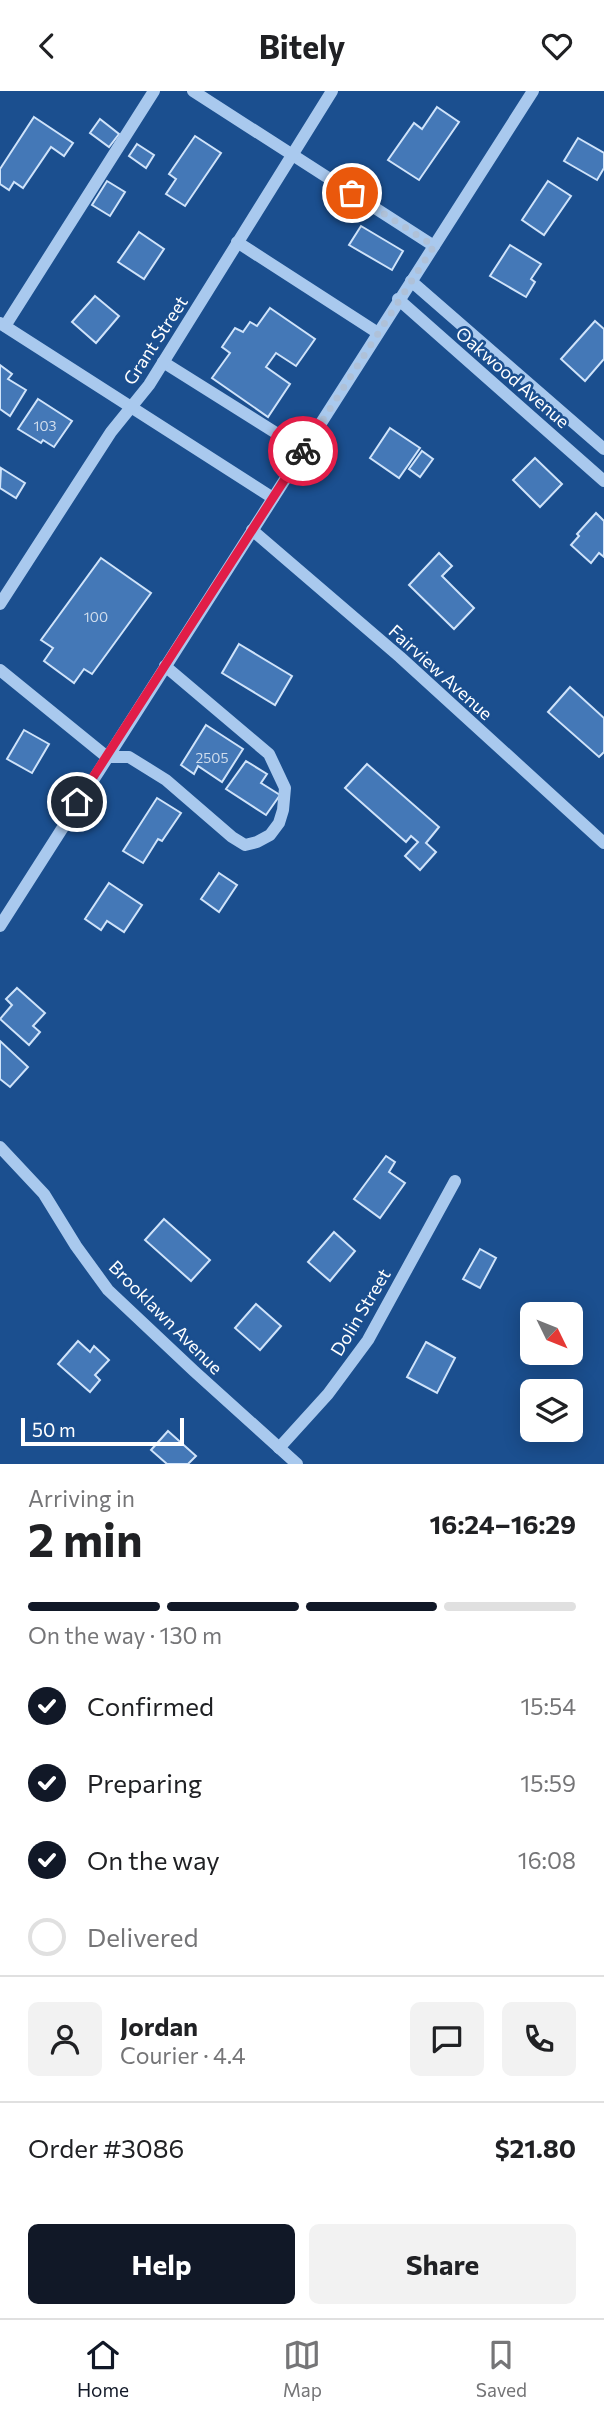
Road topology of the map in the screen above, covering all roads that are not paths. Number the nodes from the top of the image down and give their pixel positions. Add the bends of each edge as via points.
1 (154, 91) edge
2 (193, 91) edge
3 (332, 91) edge
4 (533, 91) edge
5 (292, 154) junction
6 (237, 242) junction
7 (434, 246) junction
8 (411, 281) junction
9 (398, 299) junction
10 (2, 324) edge
11 (378, 333) junction
12 (163, 362) junction
13 (131, 407) junction
14 (604, 449) edge
15 (303, 450) junction
16 (604, 481) edge
17 (273, 498) junction
18 (252, 530) junction
19 (0, 604) edge
20 (165, 666) junction
21 (0, 670) edge
22 (107, 757) junction
23 (604, 843) edge
24 (0, 926) edge
25 (0, 1147) edge
26 (455, 1181) dead end
27 (279, 1448) junction
28 (297, 1464) edge

1 - 10 street
2 - 5 street
3 - 5 street, Grant Street
4 - 7 street
5 - 6 street, Grant Street
5 - 7 street
6 - 11 street
6 - 12 street, Grant Street
7 - 8 street
8 - 9 street
8 - 14 street, Oakwood Avenue
9 - 11 street
9 - 16 street, Oakwood Avenue
10 - 13 street
11 - 15 street
12 - 13 street, Grant Street
12 - 15 street
13 - 17 street
13 - 19 street, Grant Street
15 - 17 street
17 - 18 street
18 - 20 street
18 - 23 street, Fairview Avenue
20 - 22 street
20 - 22 street via 269,754 285,788 279,823 270,835 245,845 166,780 129,757
21 - 22 street
22 - 24 street
25 - 27 street, Brooklawn Avenue via 44,1194 108,1290
26 - 27 street, Dolin Street via 368,1341
27 - 28 street, Brooklawn Avenue

